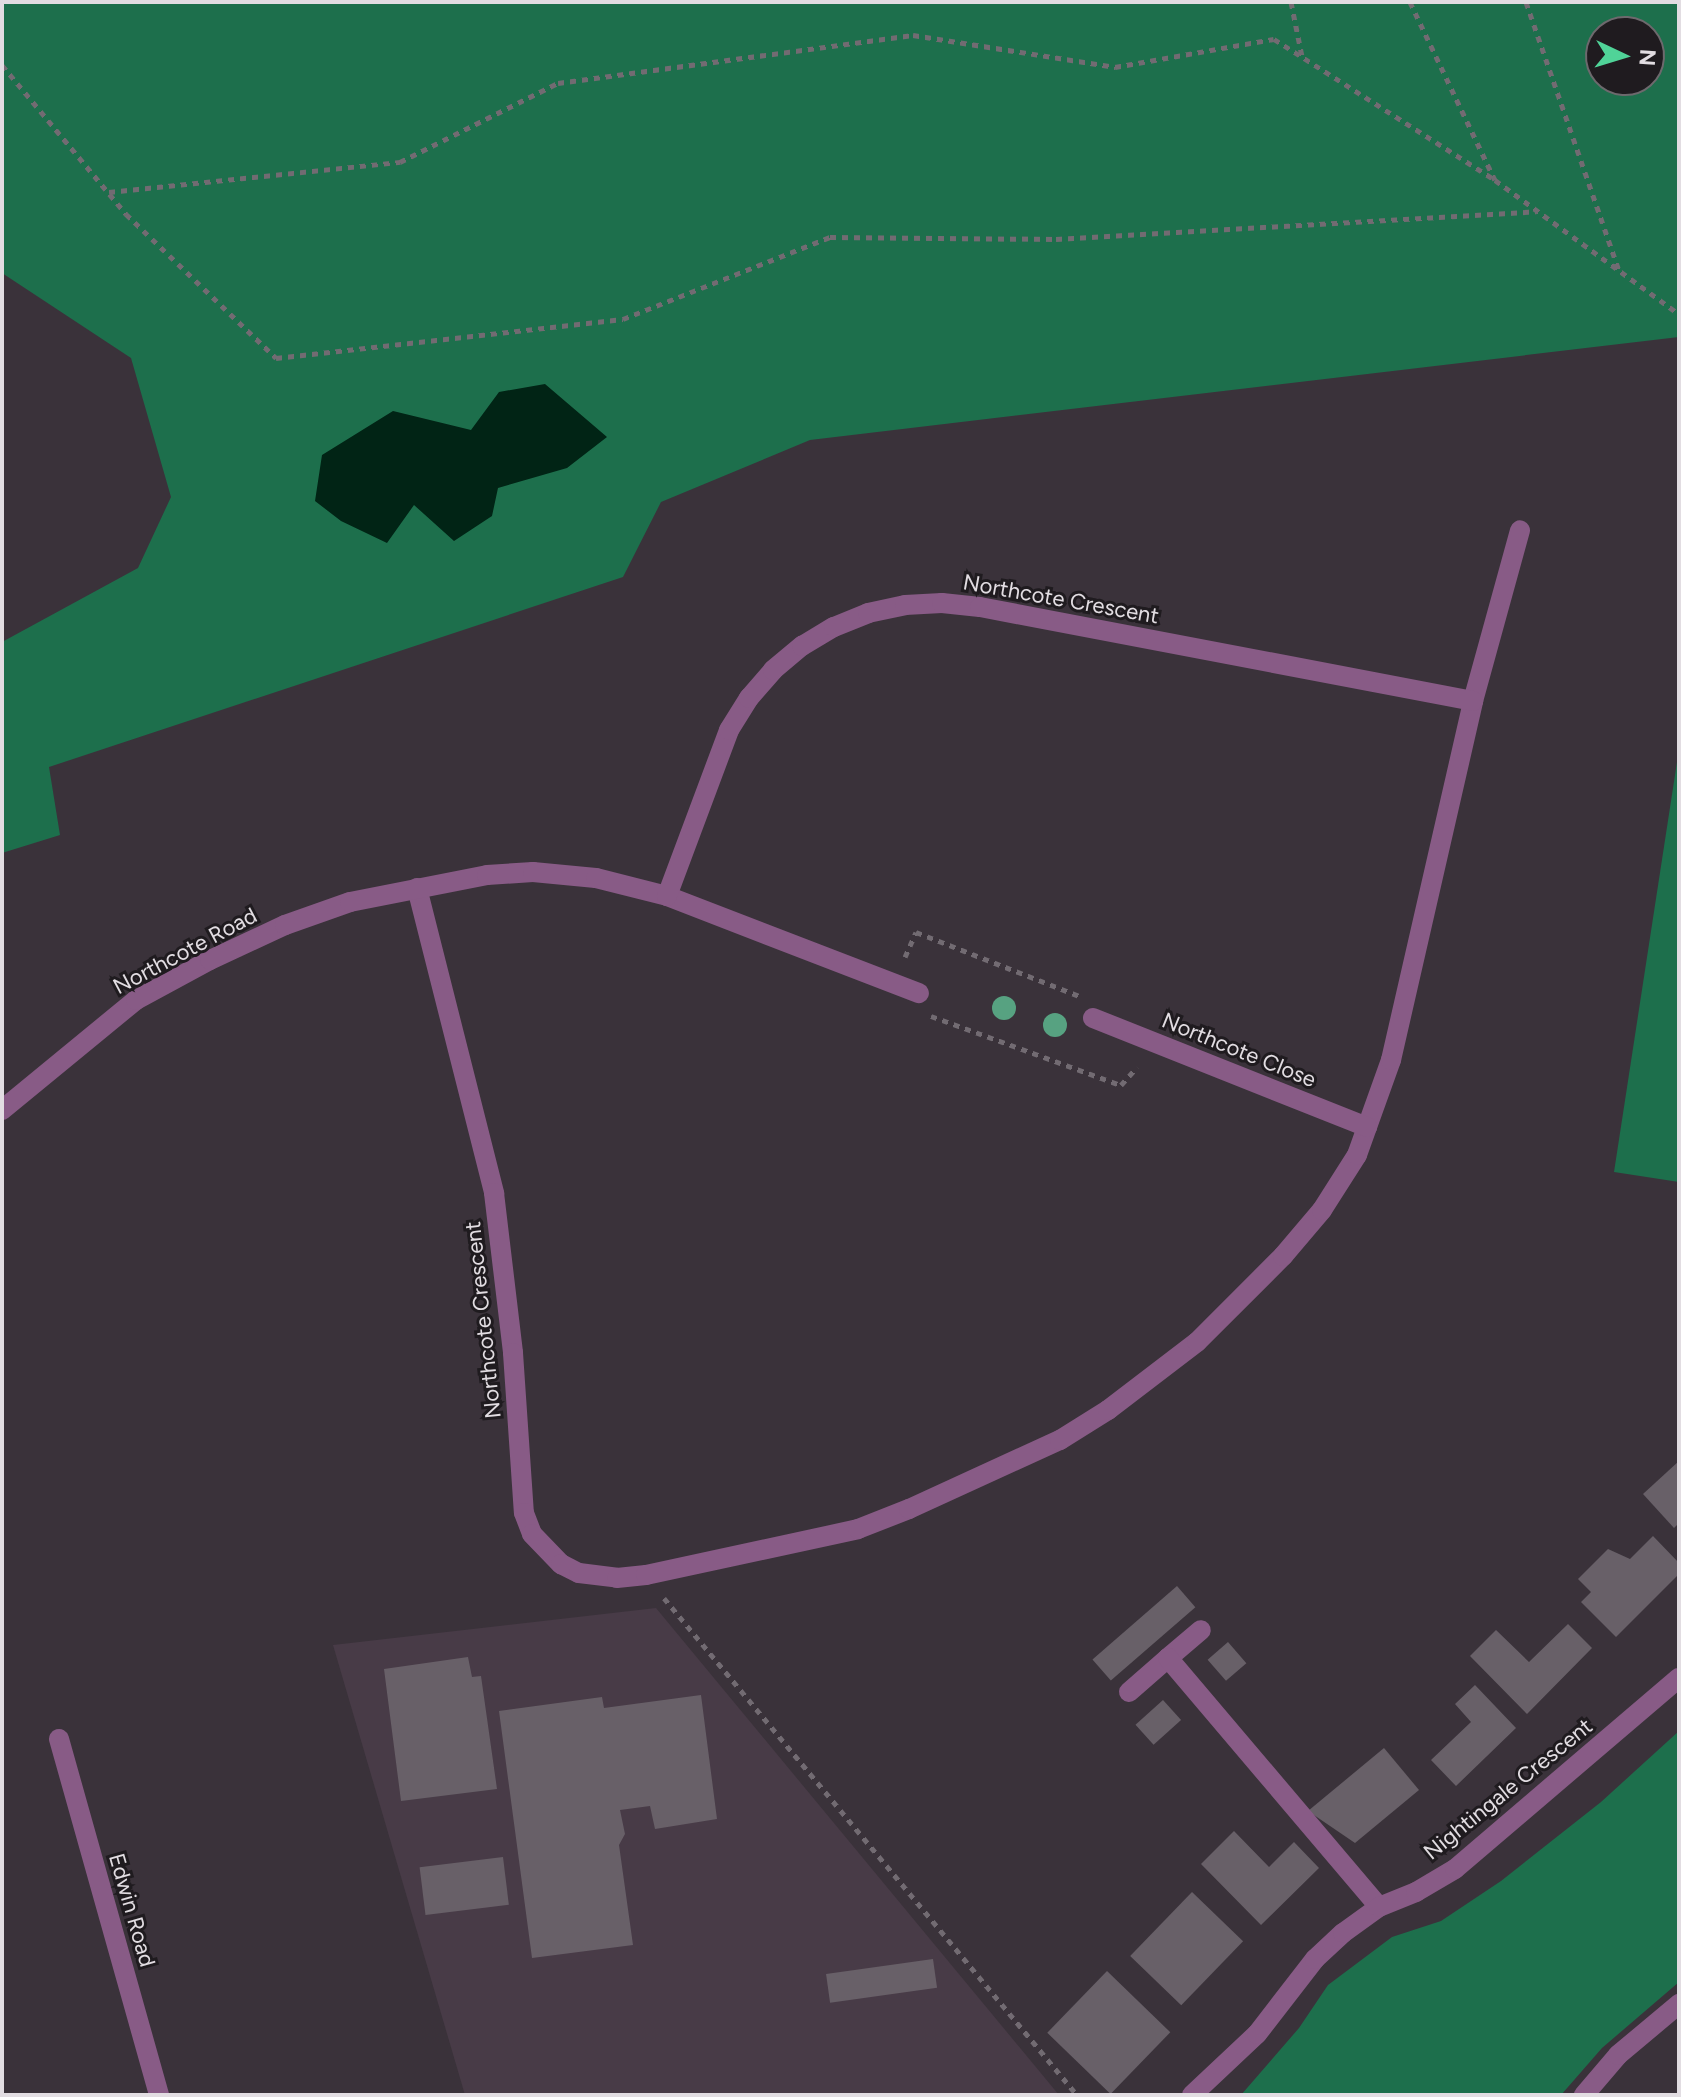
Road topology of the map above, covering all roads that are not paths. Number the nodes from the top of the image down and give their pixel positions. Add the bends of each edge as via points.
1 (1520, 530) dead end
2 (1473, 701) junction
3 (417, 888) junction
4 (667, 896) junction
5 (919, 993) road end
6 (1093, 1018) road end
7 (2, 1110) edge
8 (1367, 1127) junction
9 (1201, 1630) dead end
10 (1168, 1658) junction
11 (1679, 1678) edge
12 (1129, 1692) dead end
13 (59, 1739) dead end
14 (1379, 1907) junction
15 (1679, 2004) edge
16 (159, 2095) edge
17 (1192, 2095) edge
18 (1584, 2095) edge

1 - 2 street, Northcote Crescent
2 - 4 street, Northcote Crescent via 980,607 942,603 868,613 802,646 749,698 729,730
2 - 8 street, Northcote Crescent via 1391,1060
3 - 4 street via 533,872 596,878
3 - 7 street, Northcote Road via 350,902 210,960 136,1000
3 - 8 street, Northcote Crescent via 494,1193 524,1513 544,1548 579,1573 597,1578 646,1575 858,1529 1072,1433 1186,1351 1251,1290 1322,1210 1357,1155
4 - 5 street
6 - 8 street, Northcote Close
9 - 10 street
10 - 12 street
10 - 14 street
11 - 14 street, Nightingale Crescent via 1455,1869
13 - 16 street, Edwin Road
14 - 17 street, Nightingale Crescent via 1315,1959 1257,2034
15 - 18 street via 1618,2055

